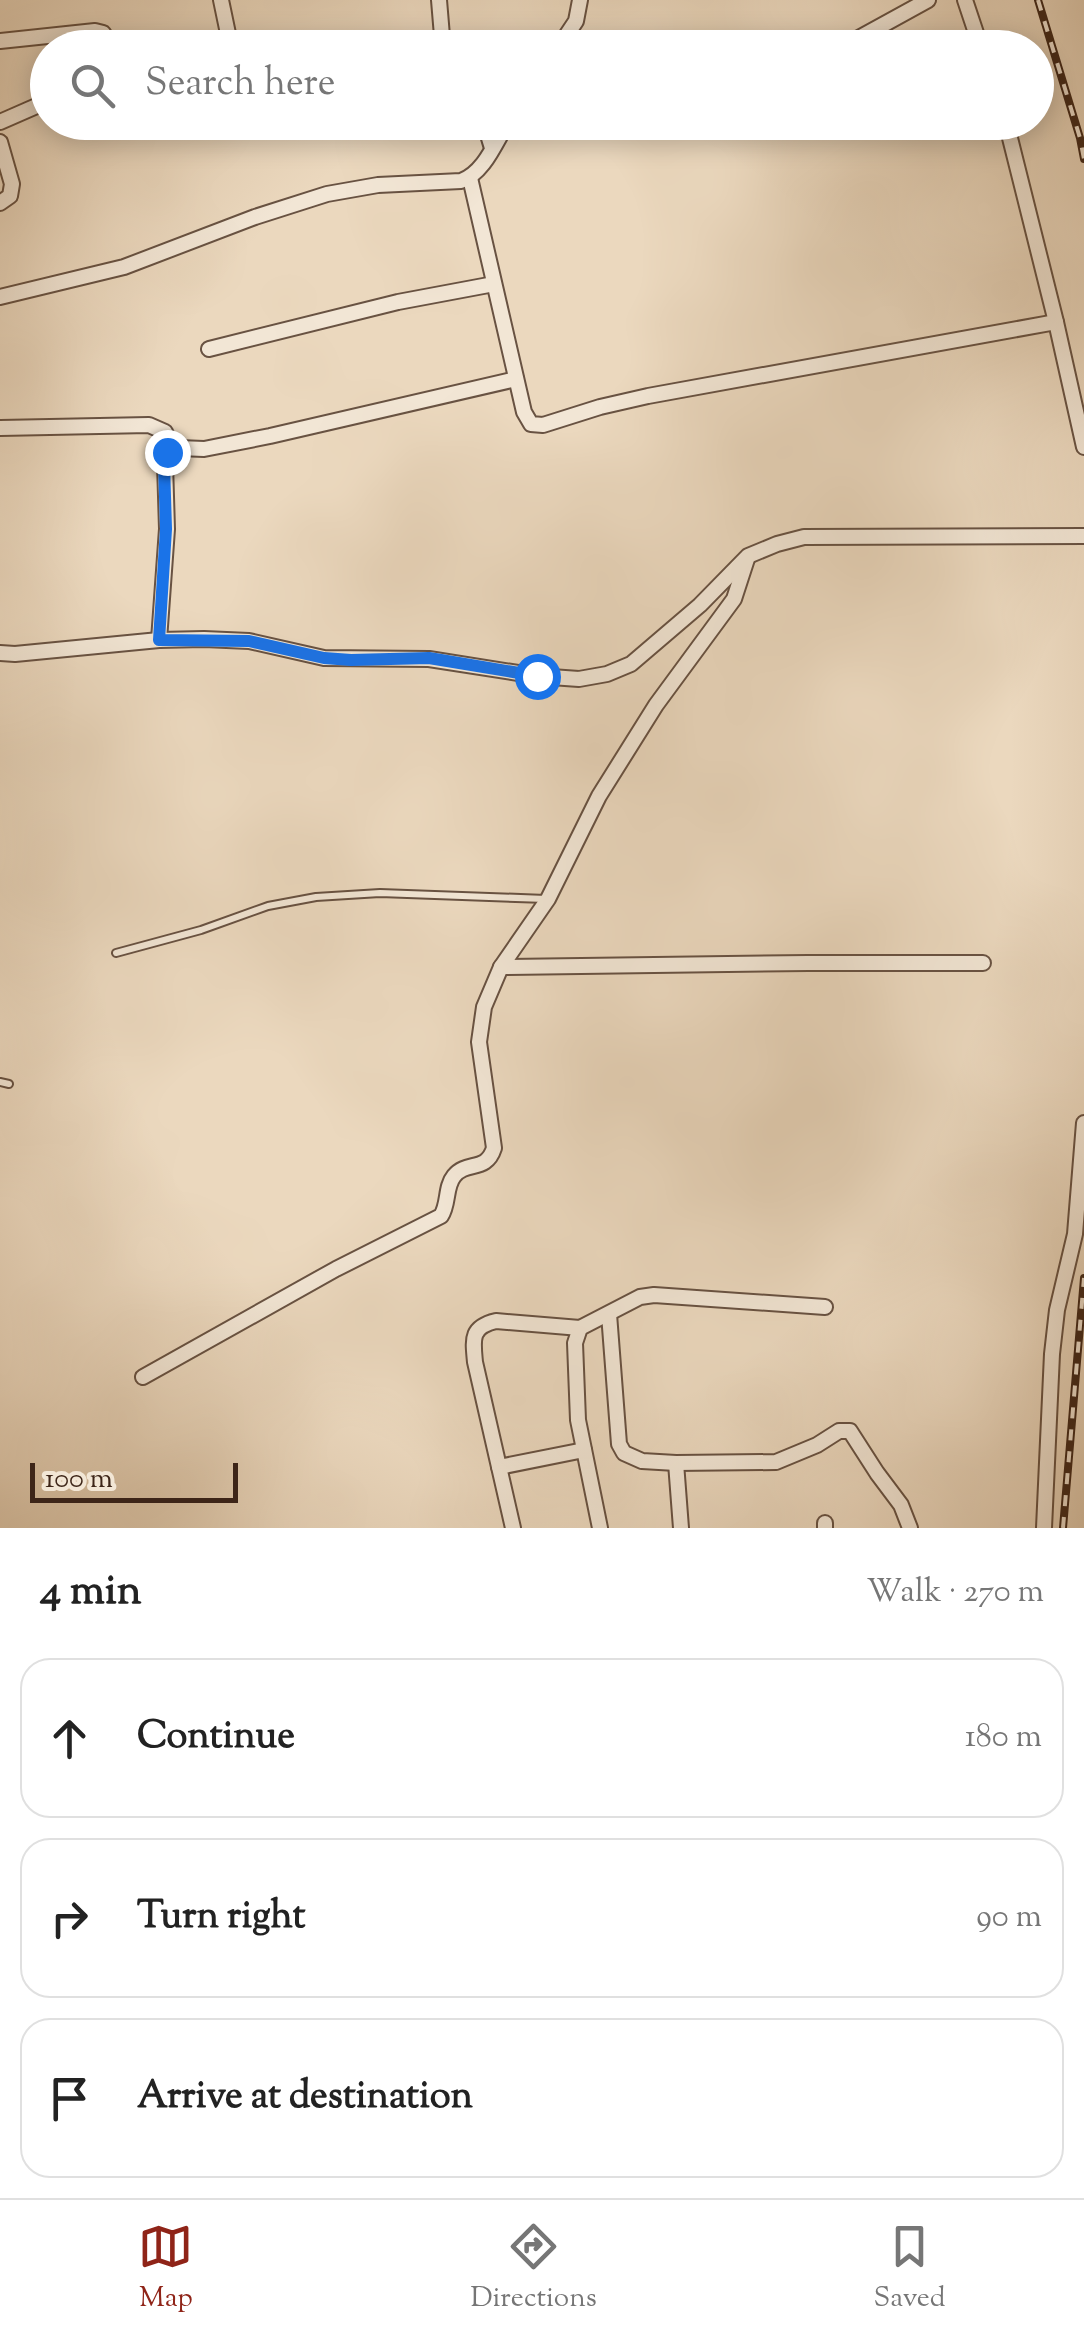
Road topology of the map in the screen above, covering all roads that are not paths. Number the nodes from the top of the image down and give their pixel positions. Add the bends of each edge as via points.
1 (221, 0) edge
2 (440, 0) edge
3 (580, 0) edge
4 (928, 0) edge
5 (965, 0) edge
6 (228, 30) edge
7 (442, 30) edge
8 (570, 30) edge
9 (874, 30) edge
10 (975, 30) edge
11 (30, 41) edge
12 (0, 42) edge
13 (30, 109) edge
14 (0, 122) edge
15 (490, 140) edge
16 (497, 140) edge
17 (1010, 140) edge
18 (0, 142) edge
19 (492, 148) junction
20 (470, 178) junction
21 (0, 203) edge
22 (494, 284) junction
23 (0, 297) edge
24 (1056, 322) junction
25 (209, 349) dead end
26 (516, 380) junction
27 (0, 428) edge
28 (1084, 447) edge
29 (172, 449) junction
30 (1084, 536) edge
31 (748, 556) junction
32 (159, 640) junction
33 (0, 653) edge
34 (548, 899) junction
35 (116, 953) dead end
36 (983, 964) dead end
37 (501, 967) junction
38 (1084, 1123) edge
39 (824, 1307) dead end
40 (609, 1314) junction
41 (580, 1328) junction
42 (143, 1377) dead end
43 (584, 1450) junction
44 (676, 1463) junction
45 (500, 1467) junction
46 (513, 1528) edge
47 (600, 1528) edge
48 (681, 1528) edge
49 (910, 1528) edge
50 (1044, 1528) edge

1 - 6 street
2 - 7 street
3 - 8 street
4 - 9 street
5 - 10 street
11 - 12 street
13 - 14 street
15 - 19 street
16 - 19 street
17 - 24 street
18 - 21 street via 12,184
19 - 20 street
20 - 22 street
20 - 23 street via 327,194 124,268
22 - 25 street
22 - 26 street
24 - 26 street via 648,396 543,425 526,419
24 - 28 street
26 - 29 street via 253,440
27 - 29 street via 150,425 164,432
29 - 32 street via 164,464
30 - 31 street via 804,537
31 - 32 street via 631,664 579,679 429,658 324,658 249,641
31 - 34 street via 734,598 599,796
32 - 33 street
34 - 35 lane via 316,897
34 - 37 street
36 - 37 street
37 - 42 street via 484,1007 479,1042 494,1148 486,1162 451,1179 441,1216
38 - 50 street via 1075,1234 1052,1354
39 - 40 street via 654,1295
40 - 41 street
40 - 44 street via 619,1444 632,1458
41 - 43 street via 576,1382
41 - 45 street via 496,1321 476,1331 476,1362
43 - 45 street
43 - 47 street
44 - 48 street
44 - 49 street via 776,1462 850,1431
45 - 46 street

